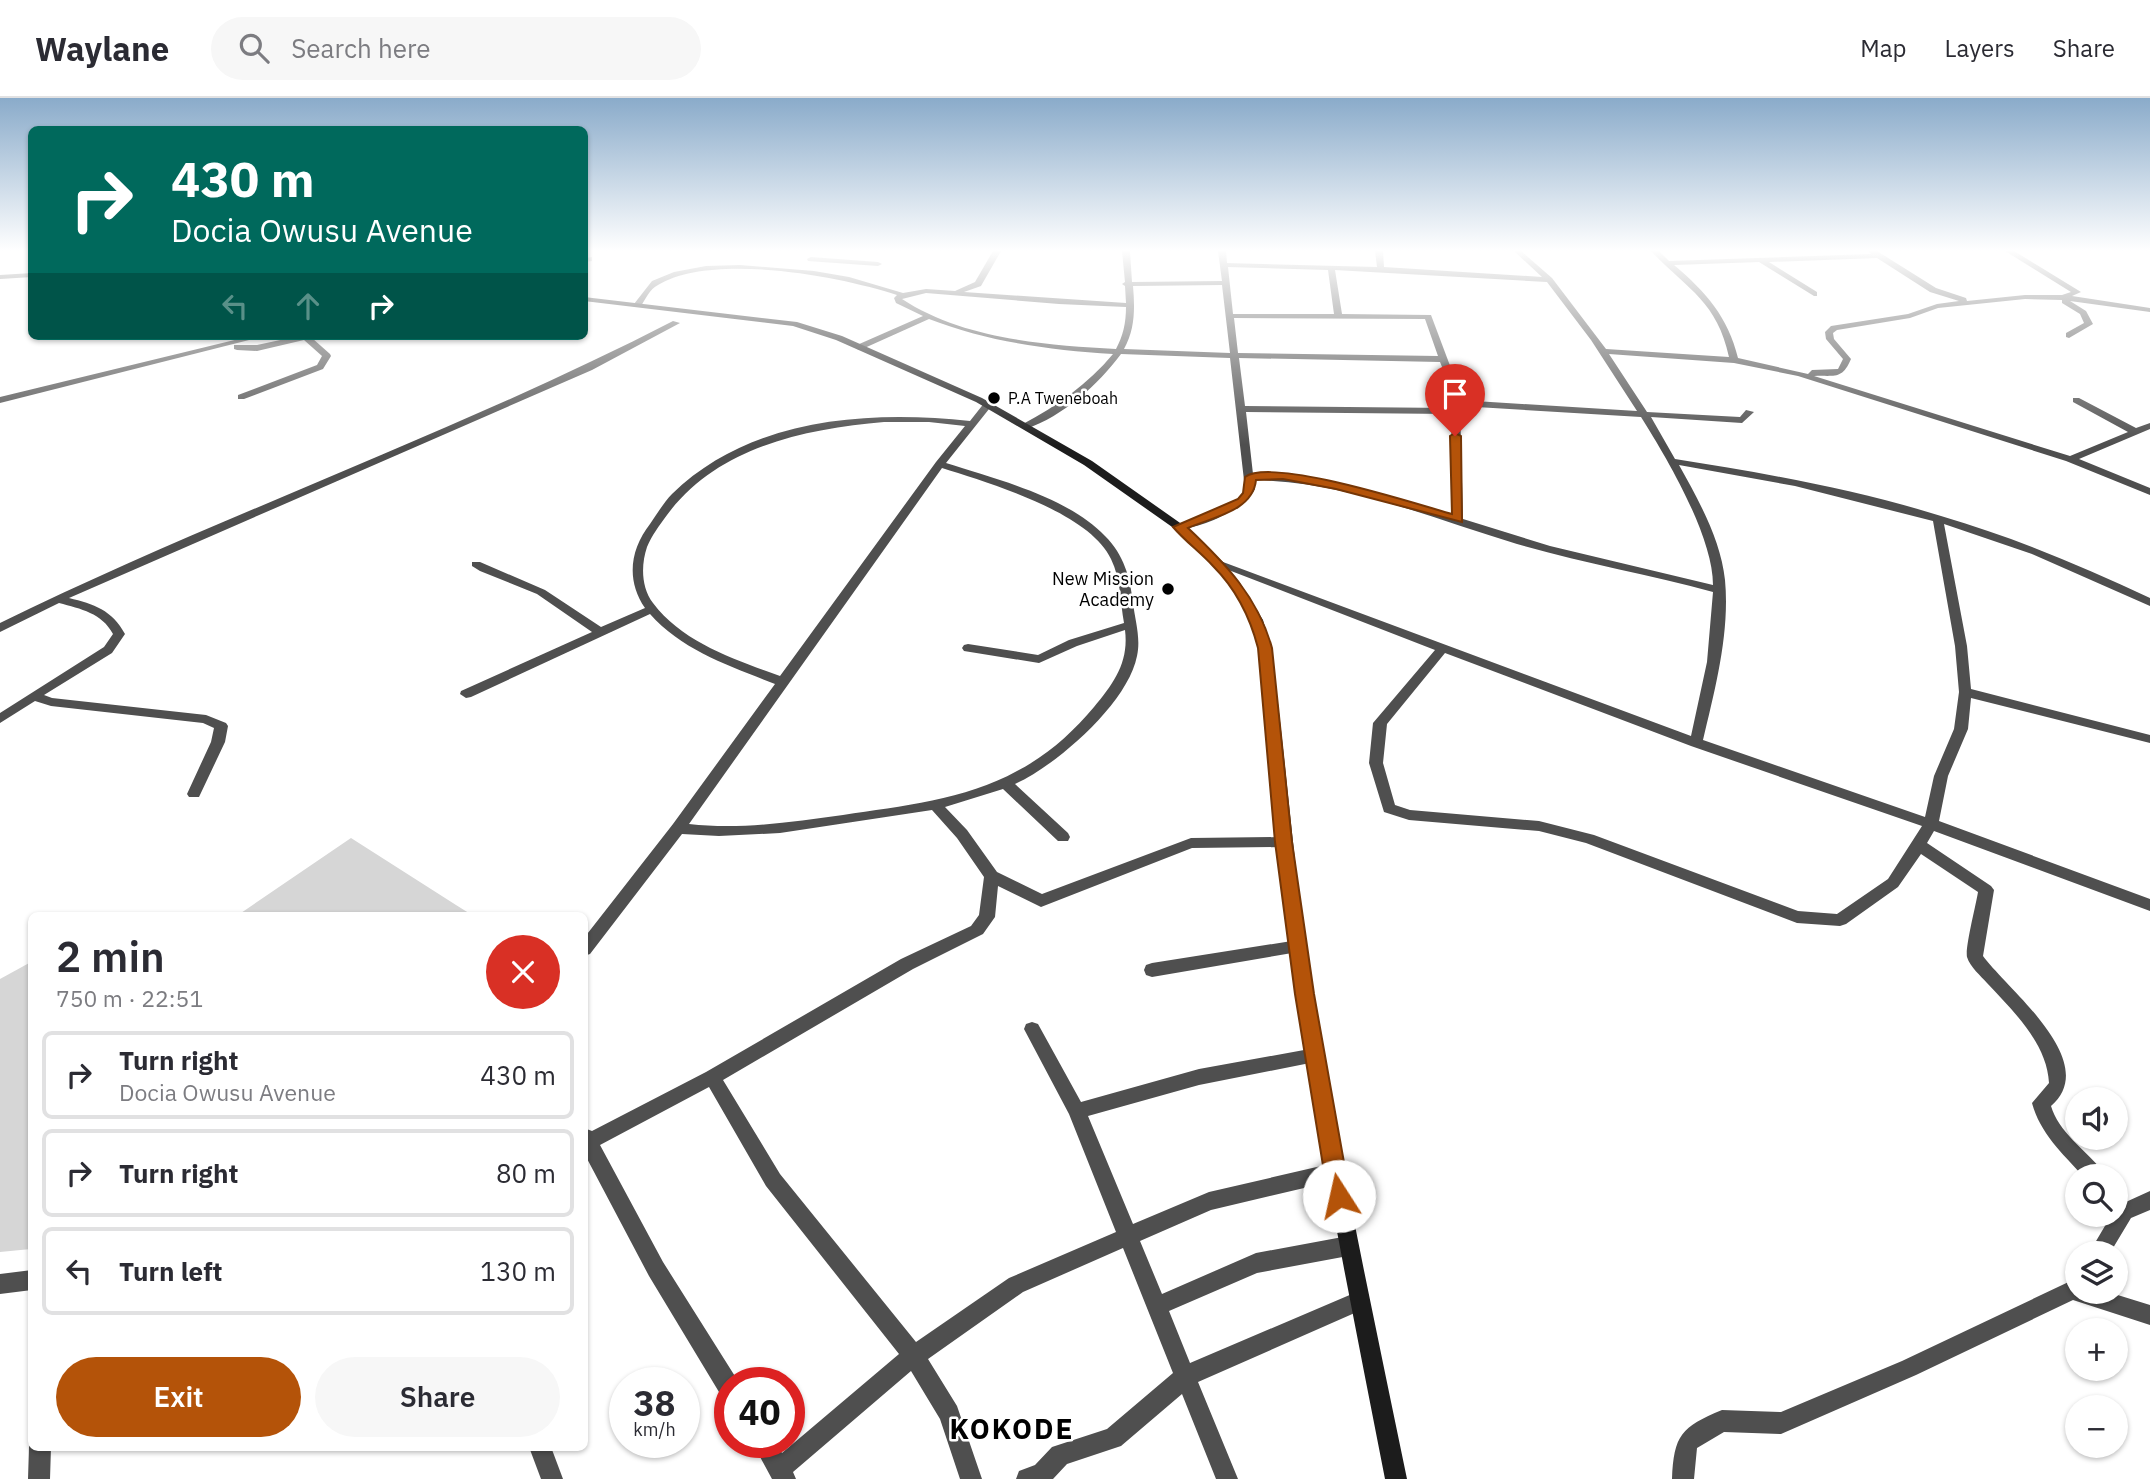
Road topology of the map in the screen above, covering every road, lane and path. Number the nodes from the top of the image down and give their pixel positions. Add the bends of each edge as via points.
1 (732, 315) edge
2 (1128, 315) edge
3 (1259, 315) edge
4 (1402, 315) edge
5 (1575, 315) edge
6 (1719, 315) edge
7 (1911, 315) edge
8 (2085, 315) edge
9 (930, 316) joint
10 (1229, 316) joint
11 (676, 323) dead end
12 (2069, 335) dead end
13 (247, 340) edge
14 (294, 340) edge
15 (311, 340) edge
16 (226, 346) junction
17 (860, 347) junction
18 (1117, 351) junction
19 (1602, 351) junction
20 (1235, 356) junction
21 (1443, 359) junction
22 (1734, 360) junction
23 (1800, 373) junction
24 (241, 397) dead end
25 (0, 400) edge
26 (2076, 400) dead end
27 (988, 404) junction
28 (1455, 407) junction
29 (1242, 409) junction
30 (1749, 412) dead end
31 (1642, 414) junction
32 (972, 425) junction
33 (1026, 426) junction
34 (2150, 426) edge
35 (2134, 431) junction
36 (2070, 459) junction
37 (1671, 461) junction
38 (940, 464) junction
39 (1251, 477) junction
40 (2150, 492) edge
41 (1938, 518) junction
42 (1458, 519) junction
43 (1179, 527) junction
44 (476, 564) dead end
45 (1219, 564) junction
46 (1718, 590) junction
47 (57, 599) junction
48 (2150, 602) edge
49 (651, 609) junction
50 (1130, 625) junction
51 (0, 628) edge
52 (600, 632) junction
53 (968, 648) dead end
54 (1443, 648) junction
55 (783, 682) junction
56 (1965, 692) junction
57 (466, 694) dead end
58 (33, 696) junction
59 (0, 719) edge
60 (2150, 739) edge
61 (1696, 743) junction
62 (1005, 782) junction
63 (194, 794) dead end
64 (937, 807) junction
65 (1931, 824) junction
66 (678, 828) junction
67 (1063, 837) dead end
68 (1283, 842) junction
69 (1919, 845) junction
70 (992, 876) junction
71 (2150, 905) edge
72 (588, 945) edge
73 (1298, 946) junction
74 (1152, 970) dead end
75 (1032, 1029) dead end
76 (1315, 1055) junction
77 (712, 1077) junction
78 (1077, 1111) junction
79 (588, 1137) edge
80 (588, 1142) edge
81 (2085, 1164) edge
82 (1334, 1172) junction
83 (2149, 1202) edge
84 (2128, 1206) edge
85 (1129, 1237) junction
86 (1348, 1246) junction
87 (28, 1280) edge
88 (0, 1284) edge
89 (2065, 1294) edge
90 (1359, 1301) junction
91 (2119, 1304) edge
92 (1157, 1306) junction
93 (2150, 1315) edge
94 (914, 1356) junction
95 (716, 1367) edge
96 (1186, 1377) junction
97 (542, 1451) edge
98 (773, 1458) edge
99 (783, 1474) edge
100 (552, 1479) edge
101 (971, 1479) edge
102 (1027, 1479) edge
103 (1227, 1479) edge
104 (1396, 1479) edge
105 (1683, 1479) edge

1 - 17 street via 786,322
2 - 18 street via 1129,328
3 - 10 street
4 - 21 street via 1427,316
5 - 19 street
6 - 22 street via 1730,333
7 - 23 street via 1834,328 1830,339 1847,359 1840,372
8 - 12 street via 2089,324
9 - 17 street
9 - 18 street via 999,341
10 - 20 street
11 - 47 street via 590,368
13 - 16 street
14 - 16 street via 257,348
15 - 24 street via 327,356 320,367
16 - 25 street
17 - 27 street
18 - 20 street
18 - 33 street via 1080,395
19 - 22 street
19 - 31 street
20 - 21 street
20 - 29 street
21 - 28 street
22 - 23 street
23 - 36 street
26 - 35 street
27 - 32 street
27 - 33 street
28 - 29 street
28 - 31 street
28 - 42 street
29 - 39 street
30 - 31 street via 1742,420
31 - 37 street
32 - 38 street
32 - 49 street via 914,417 844,422 768,440 709,469 668,503 641,546 638,581
33 - 43 street
34 - 35 street
35 - 36 street
36 - 40 street
37 - 41 street via 1792,482
37 - 46 street via 1710,538
38 - 50 street via 1035,498 1099,537 1118,562
38 - 55 street
39 - 42 street via 1303,478
39 - 43 street via 1249,493 1242,501
41 - 48 street via 2023,547
41 - 56 street
42 - 46 street via 1520,541
43 - 45 street
44 - 52 street via 495,577 555,600
45 - 54 street
45 - 68 street via 1253,610 1265,648
46 - 61 street via 1711,678
47 - 51 street
47 - 58 street via 104,612 118,634 108,650
49 - 52 street
49 - 55 street via 695,644
50 - 53 street via 1039,659
50 - 62 street via 1133,651 1128,665 1092,720 1061,752
52 - 57 street
54 - 61 street
54 - 69 street via 1380,723 1376,763 1386,804 1396,812 1539,826 1589,839 1813,920 1840,920 1878,895 1893,883
55 - 66 street
56 - 60 street
56 - 65 street via 1961,729 1941,776
58 - 59 street
58 - 63 street via 51,702 206,719 221,726
61 - 65 street
62 - 64 street
62 - 67 street
64 - 66 street via 757,831
64 - 70 street
65 - 69 street
65 - 71 street
66 - 72 street
68 - 70 street via 1191,843 1047,901 1034,899
68 - 73 street
69 - 81 street via 1986,890 1975,956 2042,1038 2059,1081 2041,1103 2042,1109
70 - 77 street via 987,917 977,930 907,964
73 - 74 street
73 - 76 street
75 - 78 street
76 - 78 street via 1199,1077
76 - 82 street
77 - 79 street
77 - 94 street via 772,1180
78 - 85 street
80 - 95 street via 656,1269
82 - 85 street via 1226,1195
82 - 86 street
83 - 84 street
85 - 92 street
85 - 94 street via 1016,1285
86 - 90 street
86 - 92 street via 1256,1263
87 - 88 street
89 - 105 street via 1781,1423 1722,1421 1689,1440
90 - 96 street
90 - 104 street
91 - 93 street
92 - 96 street
94 - 99 street
94 - 101 street via 949,1414
96 - 102 street via 1113,1438 1060,1455 1042,1475
96 - 103 street
97 - 100 street
98 - 99 street

